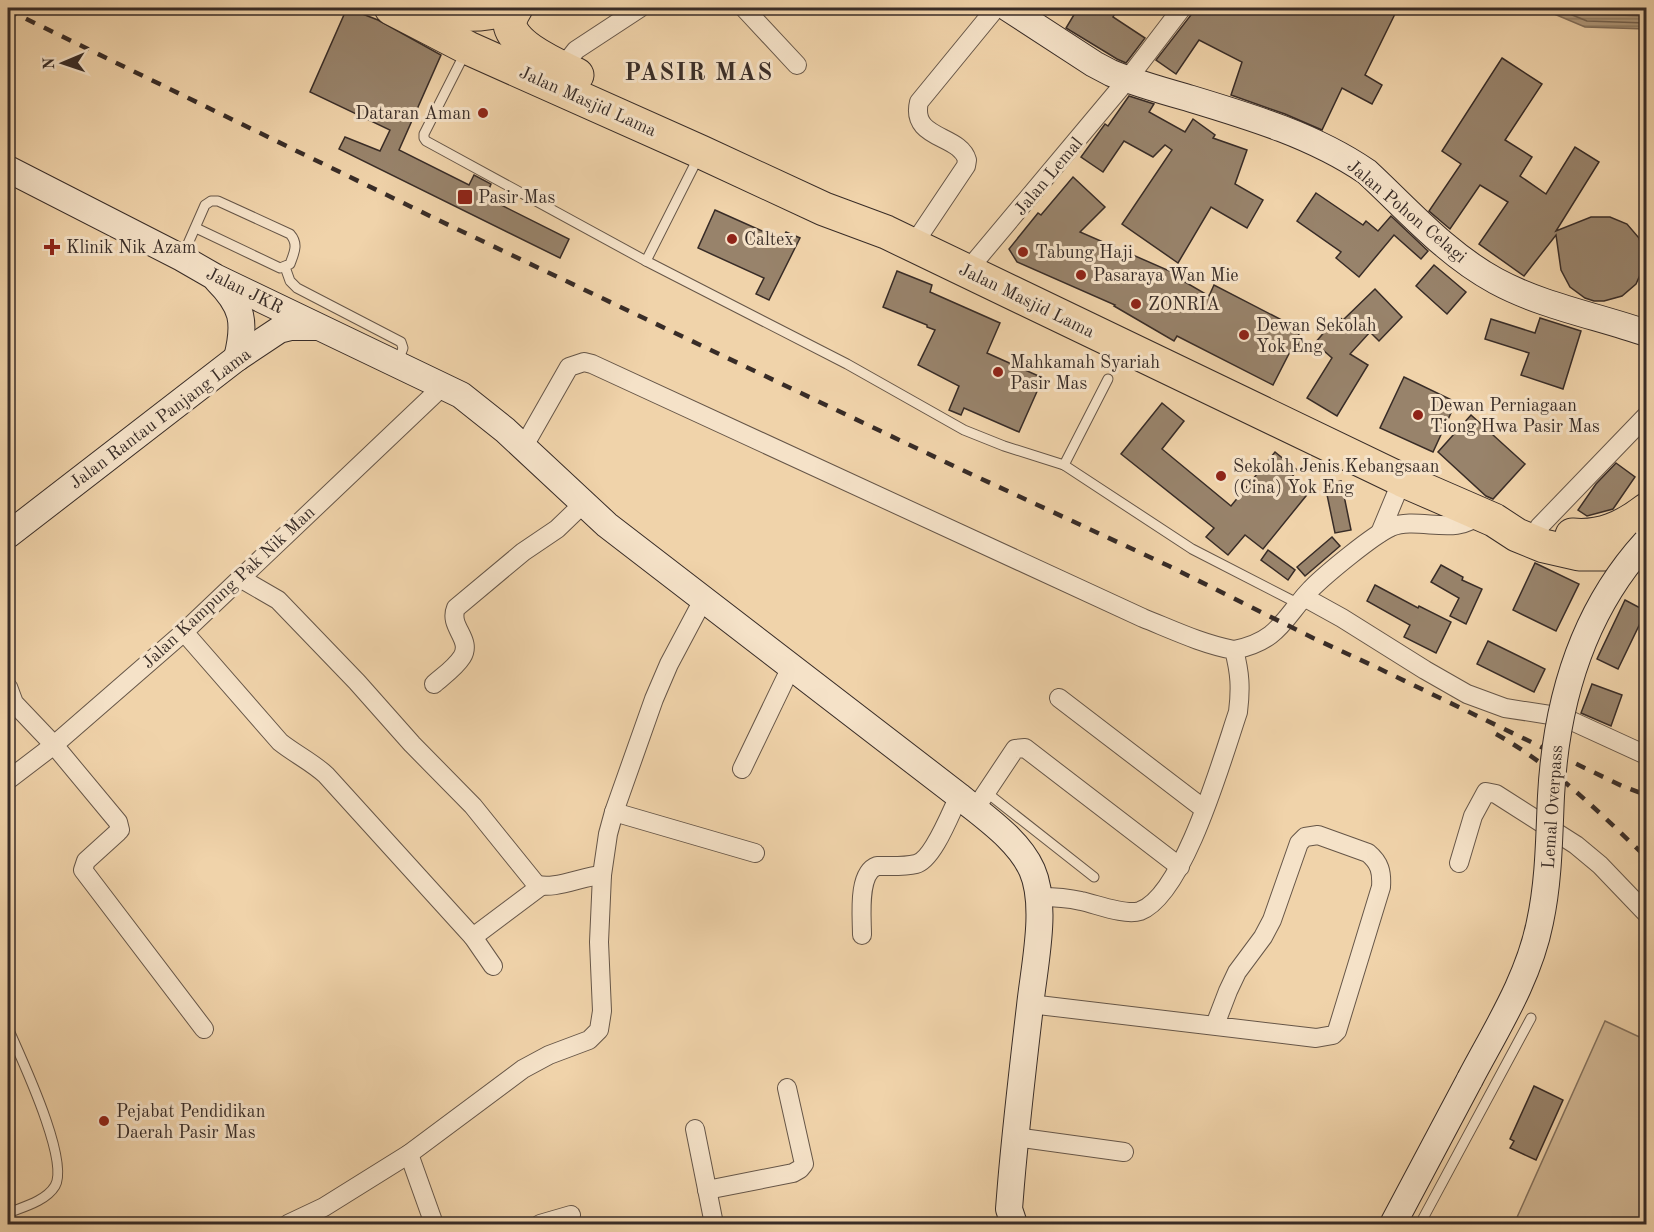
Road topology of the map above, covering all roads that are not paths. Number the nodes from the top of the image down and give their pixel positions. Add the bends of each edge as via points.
1 (391, 8) edge
2 (432, 8) edge
3 (510, 8) edge
4 (516, 8) edge
5 (640, 8) edge
6 (744, 8) edge
7 (996, 8) edge
8 (1008, 8) edge
9 (1182, 8) edge
10 (474, 10) edge
11 (468, 48) junction
12 (797, 64) dead end
13 (562, 68) junction
14 (1127, 80) junction
15 (701, 152) junction
16 (8, 169) edge
17 (797, 188) junction
18 (196, 228) junction
19 (899, 238) junction
20 (182, 258) junction
21 (646, 261) junction
22 (285, 267) junction
23 (967, 271) junction
24 (215, 277) junction
25 (323, 328) junction
26 (1647, 333) edge
27 (237, 357) junction
28 (397, 363) junction
29 (1108, 379) dead end
30 (443, 386) junction
31 (1647, 416) edge
32 (524, 446) junction
33 (1064, 465) junction
34 (1402, 480) junction
35 (584, 503) junction
36 (1647, 510) edge
37 (1487, 517) junction
38 (1539, 527) junction
39 (1380, 533) junction
40 (8, 535) edge
41 (1647, 543) edge
42 (1603, 554) junction
43 (1647, 558) edge
44 (240, 578) junction
45 (1622, 586) junction
46 (703, 600) junction
47 (1302, 601) junction
48 (184, 632) junction
49 (1234, 650) junction
50 (791, 667) junction
51 (434, 684) dead end
52 (8, 687) edge
53 (1059, 698) dead end
54 (1563, 717) junction
55 (54, 745) junction
56 (1647, 755) edge
57 (742, 769) dead end
58 (8, 780) edge
59 (973, 799) junction
60 (1204, 809) junction
61 (614, 812) junction
62 (755, 853) dead end
63 (1459, 863) dead end
64 (1180, 867) junction
65 (602, 875) junction
66 (1094, 877) dead end
67 (541, 886) junction
68 (1040, 897) junction
69 (1647, 913) edge
70 (862, 935) dead end
71 (473, 938) junction
72 (493, 966) dead end
73 (1030, 1004) junction
74 (1531, 1018) dead end
75 (1215, 1024) junction
76 (8, 1028) edge
77 (204, 1029) dead end
78 (787, 1088) dead end
79 (695, 1129) dead end
80 (1015, 1137) junction
81 (1125, 1152) dead end
82 (409, 1154) junction
83 (707, 1190) junction
84 (8, 1213) edge
85 (571, 1215) dead end
86 (288, 1224) edge
87 (434, 1224) edge
88 (540, 1224) edge
89 (714, 1224) edge
90 (1014, 1224) edge
91 (1393, 1224) edge
92 (1420, 1224) edge

1 - 11 highway, Jalan Masjid Lama
2 - 10 highway via 459,14
3 - 10 highway
4 - 13 highway, Jalan Masjid Lama via 510,20 517,39
5 - 13 street via 576,50
6 - 12 street
7 - 19 street via 919,102 919,120 925,128 963,152 968,160
8 - 14 street, Jalan Pohon Celagi via 1094,64
9 - 14 street, Jalan Lemal
11 - 15 highway, Jalan Masjid Lama
11 - 21 lane via 424,134 426,141
13 - 17 highway, Jalan Masjid Lama
14 - 23 street, Jalan Lemal
14 - 26 street, Jalan Pohon Celagi via 1247,116 1334,153 1367,172 1444,245 1496,281 1558,306
15 - 17 highway, Jalan Masjid Lama
15 - 21 lane
16 - 20 street, Jalan JKR
17 - 19 highway, Jalan Masjid Lama via 824,209
18 - 20 lane
18 - 22 lane via 275,266
18 - 22 lane via 205,205 218,201 290,234 296,248
19 - 23 highway, Jalan Masjid Lama
20 - 24 street, Jalan JKR
21 - 33 lane via 847,363 964,430
22 - 28 lane via 297,288 401,342 403,348
23 - 34 highway, Jalan Masjid Lama
24 - 25 street, Jalan JKR
24 - 27 street via 233,296 241,320
25 - 27 street, Jalan Rantau Panjang Lama via 279,330
25 - 28 street, Jalan JKR
27 - 40 street, Jalan Rantau Panjang Lama
28 - 30 street, Jalan JKR
29 - 33 lane
30 - 32 street, Jalan JKR via 479,408
30 - 44 street, Jalan Kampung Pak Nik Man
31 - 38 street
32 - 35 street, Jalan JKR
32 - 49 street via 569,367 584,362 592,364 1143,618
33 - 47 lane via 1192,549
34 - 37 highway, Jalan Masjid Lama
34 - 39 street
35 - 46 street, Jalan JKR
35 - 51 street via 456,608 455,625 465,650
36 - 38 highway, Jalan Masjid Lama via 1619,528 1591,537
37 - 38 highway, Jalan Masjid Lama
37 - 39 street via 1443,525 1413,522
37 - 42 highway, Jalan Masjid Lama via 1544,546 1579,554
39 - 47 street via 1312,588
41 - 42 highway, Jalan Masjid Lama
41 - 91 street, Lemal Overpass, bridge via 1604,598 1567,688 1554,756 1546,887 1536,941 1524,977
42 - 45 street via 1620,566
43 - 45 street
44 - 48 street, Jalan Kampung Pak Nik Man
44 - 67 street via 278,600 473,806
45 - 54 street via 1578,665
46 - 50 street, Jalan JKR
46 - 61 street via 665,673
47 - 49 street via 1277,630 1252,646
47 - 54 street via 1342,618 1467,694 1505,708
48 - 55 street, Jalan Kampung Pak Nik Man
48 - 71 street via 263,725 293,753 326,775
49 - 60 street via 1240,673 1238,712
50 - 57 street
50 - 59 street, Jalan JKR
52 - 55 street via 14,704
53 - 60 street
54 - 56 street
55 - 58 street, Jalan Kampung Pak Nik Man
55 - 77 street via 119,826 118,832 86,861 83,870
59 - 64 street via 1015,749 1025,748
59 - 66 lane
59 - 68 street, Jalan JKR via 1031,868
59 - 70 street via 924,860 911,865 877,866 867,873
60 - 64 street
61 - 62 street
61 - 65 street
63 - 69 street via 1473,816 1486,792 1497,794 1576,845
64 - 68 street via 1165,889 1139,912
65 - 67 street
65 - 82 street via 602,1011 595,1036 523,1069
67 - 71 street
68 - 73 street
71 - 72 street
73 - 75 street
73 - 80 street
74 - 92 lane
75 - 75 street via 1237,972 1272,920 1299,843 1305,837 1318,835 1375,858 1381,868 1381,887 1337,1031 1316,1038
76 - 84 lane via 42,1107 58,1165 57,1183 51,1192
78 - 83 street via 804,1164 793,1173
79 - 83 street
80 - 81 street
80 - 90 street via 1009,1209
82 - 86 street
82 - 87 street
83 - 89 street
85 - 88 street

